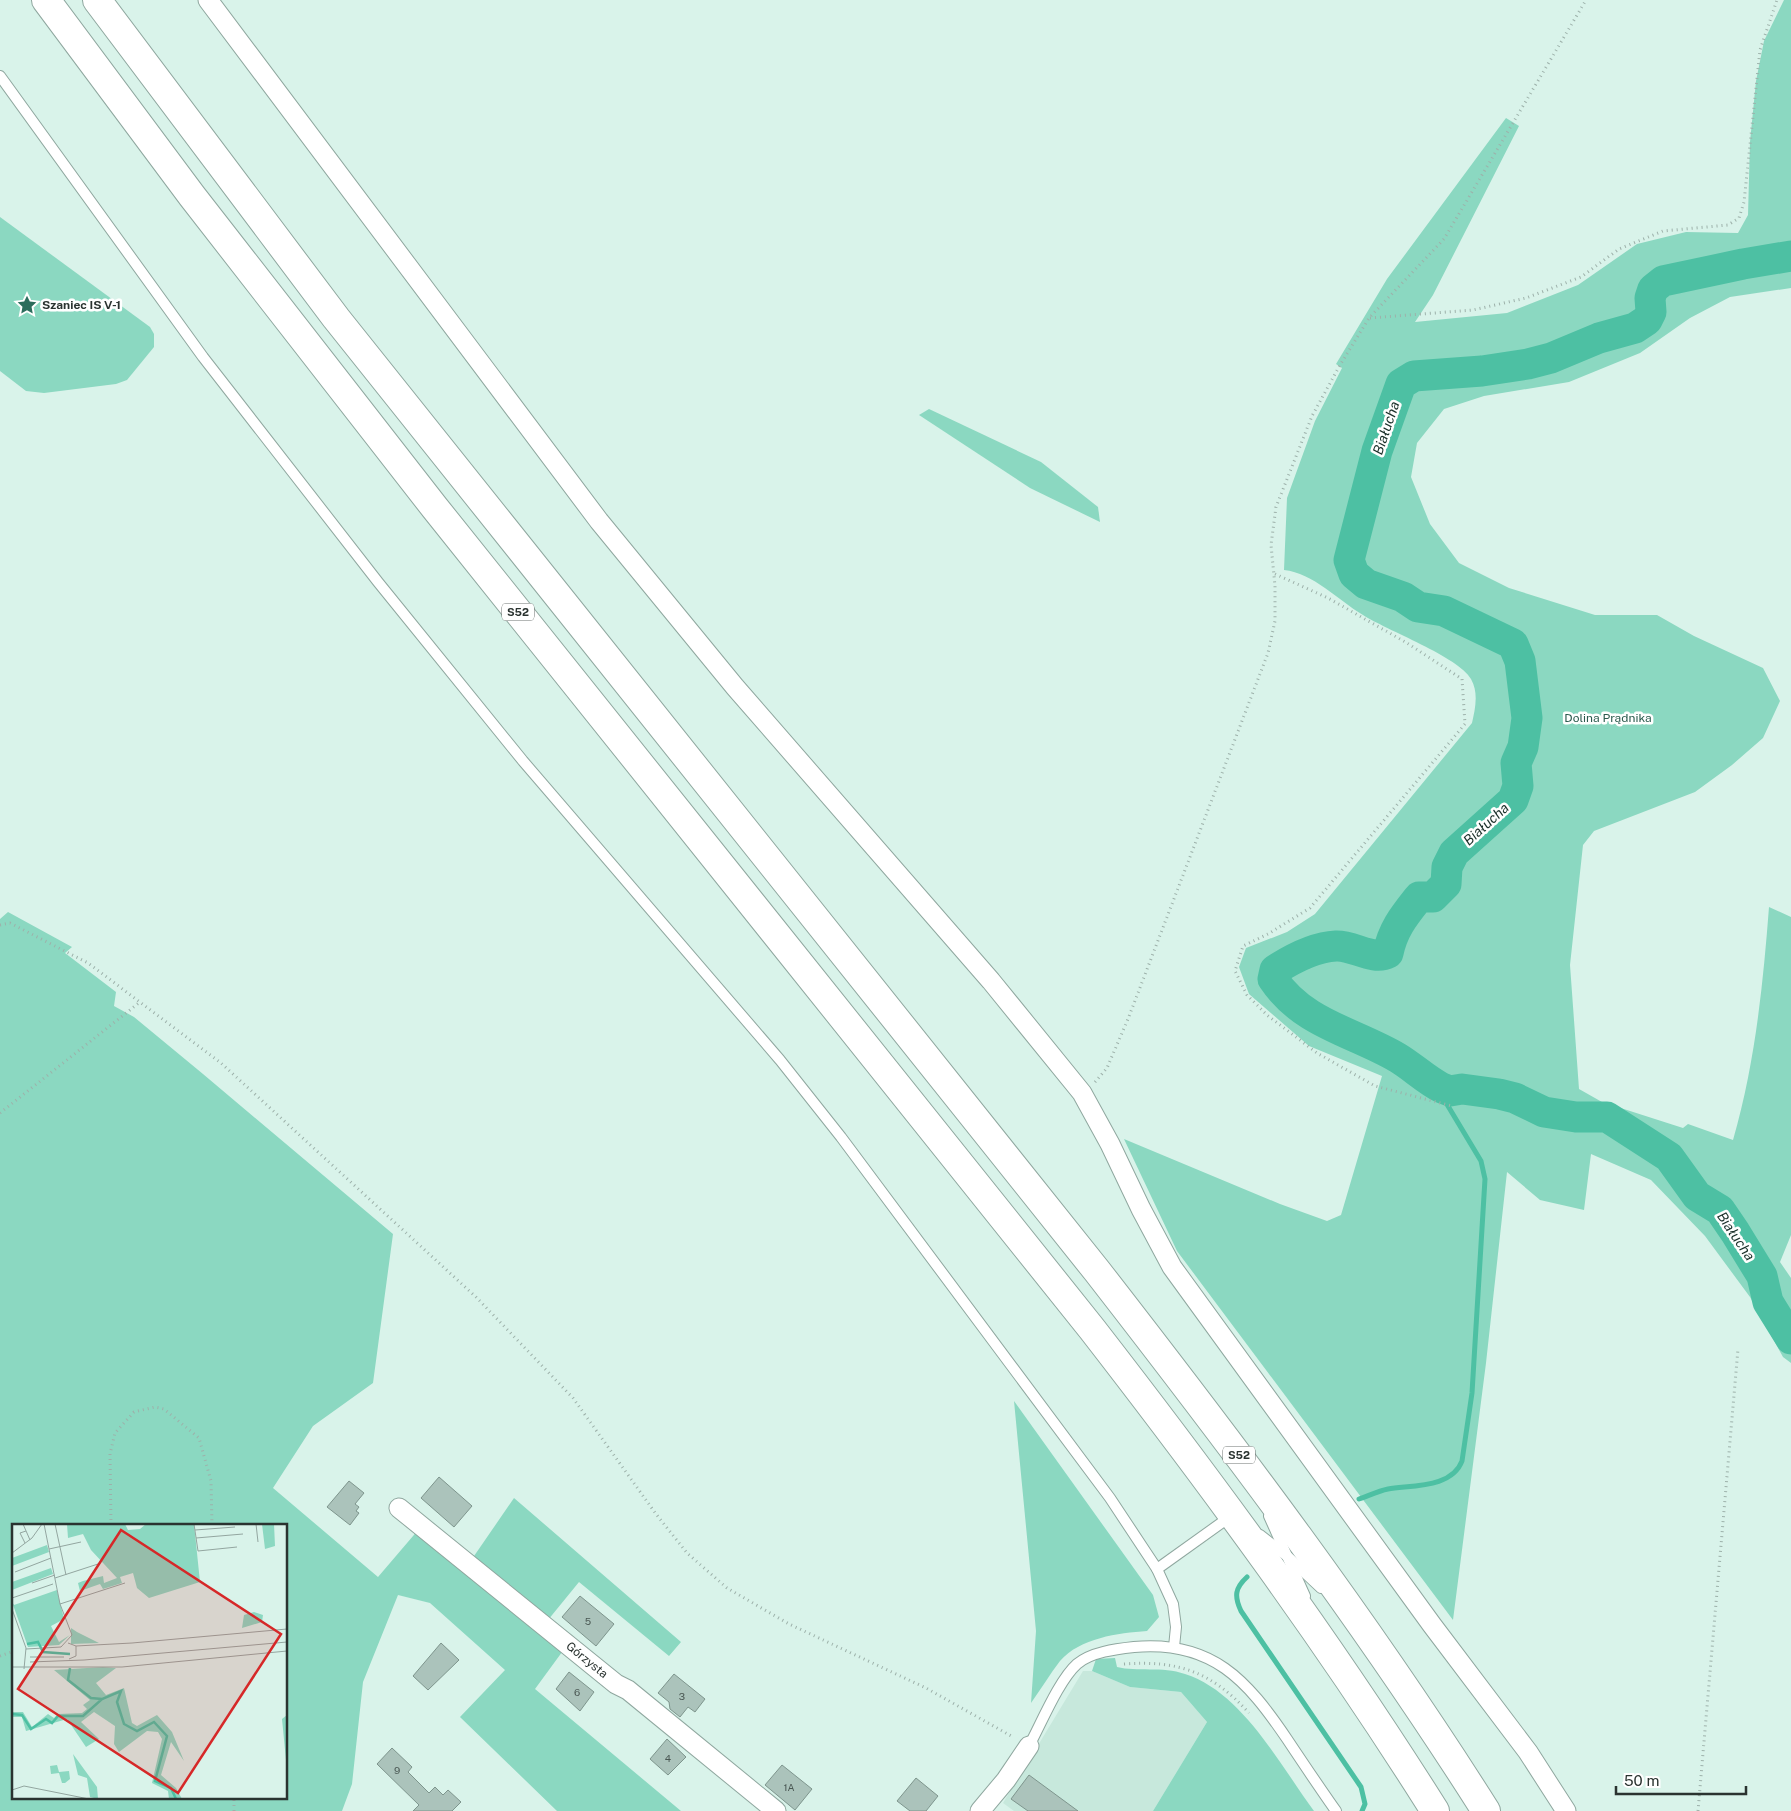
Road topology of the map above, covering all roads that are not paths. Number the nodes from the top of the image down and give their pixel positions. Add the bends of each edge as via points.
1 (46, 0) edge
2 (97, 0) edge
3 (208, 0) edge
4 (0, 76) edge
5 (1246, 1464) junction
6 (399, 1508) dead end
7 (1233, 1514) junction
8 (1287, 1556) junction
9 (1156, 1569) junction
10 (1363, 1627) junction
11 (1174, 1647) junction
12 (1328, 1650) junction
13 (1029, 1746) joint
14 (776, 1811) edge
15 (980, 1811) edge
16 (1336, 1811) edge
17 (1435, 1811) edge
18 (1486, 1811) edge
19 (1566, 1811) edge

1 - 7 highway, S52 via 192,196 429,501 1092,1329
2 - 5 highway, S52 via 336,318 1097,1270
3 - 19 street via 611,536 735,688 991,981 1082,1093 1172,1267 1528,1752
4 - 9 lane via 203,357 378,582 523,762 780,1060 841,1136 1110,1498
5 - 8 lane
5 - 10 highway, S52
6 - 14 street, Górzysta
7 - 8 lane
7 - 9 lane
7 - 12 highway, S52
8 - 10 lane
8 - 12 lane
9 - 11 lane via 1173,1604
10 - 18 highway, S52
11 - 13 lane via 1131,1648 1094,1655 1077,1664 1054,1698
11 - 16 lane via 1201,1656 1247,1685
12 - 17 highway, S52
13 - 15 street

